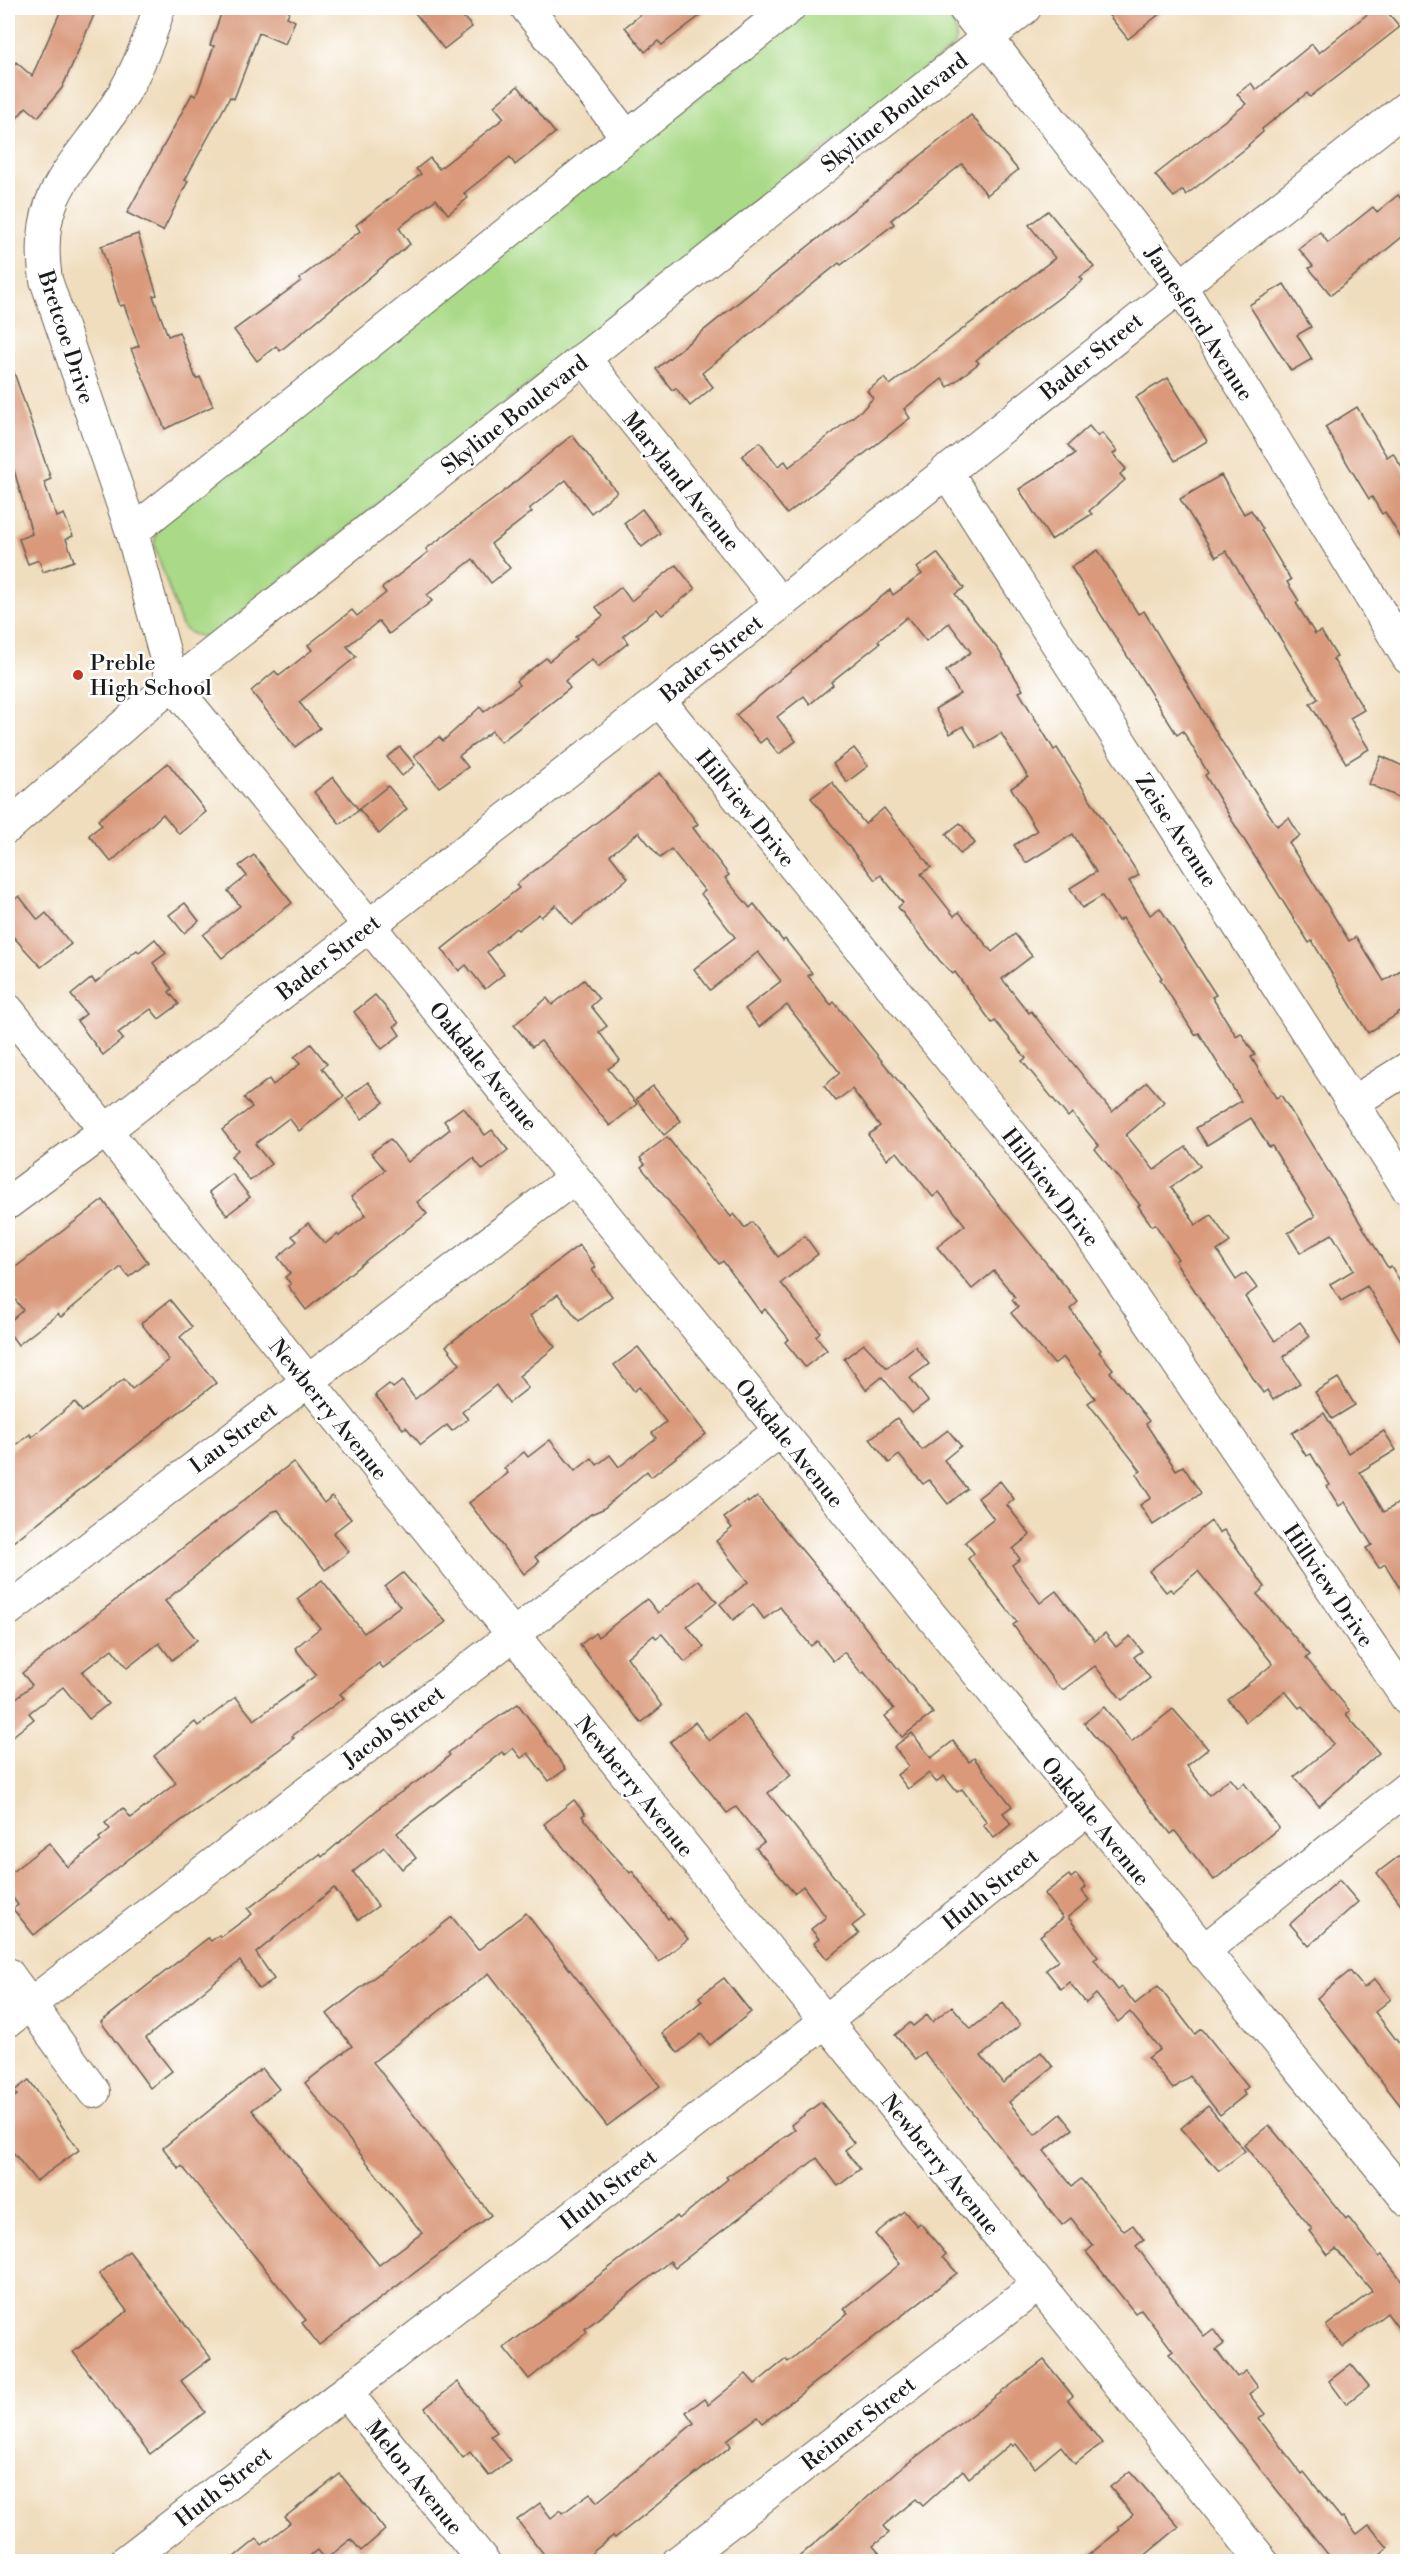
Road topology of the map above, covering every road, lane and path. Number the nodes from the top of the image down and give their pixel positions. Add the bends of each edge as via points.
1 (159, 8) edge
2 (527, 8) edge
3 (789, 8) edge
4 (964, 8) edge
5 (1025, 8) edge
6 (987, 38) junction
7 (1407, 106) edge
8 (627, 137) junction
9 (1180, 285) junction
10 (584, 358) junction
11 (946, 471) junction
12 (132, 532) junction
13 (780, 603) junction
14 (1407, 658) edge
15 (173, 685) junction
16 (659, 700) junction
17 (8, 827) edge
18 (370, 925) junction
19 (8, 1010) edge
20 (1407, 1068) edge
21 (1352, 1103) junction
22 (105, 1131) junction
23 (574, 1178) junction
24 (1407, 1189) edge
25 (8, 1203) edge
26 (306, 1381) junction
27 (780, 1431) junction
28 (8, 1610) edge
29 (512, 1635) junction
30 (1407, 1700) edge
31 (1407, 1787) edge
32 (1087, 1810) junction
33 (1203, 1952) junction
34 (8, 1974) edge
35 (19, 2012) edge
36 (826, 2021) junction
37 (94, 2092) dead end
38 (1407, 2201) edge
39 (1038, 2285) junction
40 (346, 2392) junction
41 (1249, 2557) edge
42 (125, 2562) edge
43 (484, 2562) edge
44 (678, 2562) edge

1 - 12 street, Bretcoe Drive via 133,75 56,190 44,224 42,253 46,280
2 - 8 street
3 - 8 street
4 - 6 street, Jamesford Avenue
5 - 6 street, Skyline Boulevard
6 - 9 street, Jamesford Avenue
6 - 10 street, Skyline Boulevard
7 - 9 street, Bader Street
8 - 12 street
9 - 11 street, Bader Street
9 - 14 street, Jamesford Avenue
10 - 13 street, Maryland Avenue
10 - 15 street, Skyline Boulevard
11 - 13 street, Bader Street
11 - 21 street, Zeise Avenue
12 - 15 street, Bretcoe Drive
13 - 16 street, Bader Street
15 - 17 street, Skyline Boulevard
15 - 18 street, Oakdale Avenue
16 - 18 street, Bader Street
16 - 30 street, Hillview Drive via 1076,1215
18 - 22 street, Bader Street
18 - 23 street, Oakdale Avenue
19 - 22 street, Newberry Avenue
20 - 21 street
21 - 24 street, Zeise Avenue
22 - 25 street, Bader Street
22 - 26 street, Newberry Avenue
23 - 26 street, Lau Street
23 - 27 street, Oakdale Avenue
26 - 28 street, Lau Street
26 - 29 street, Newberry Avenue
27 - 29 street, Jacob Street
27 - 32 street, Oakdale Avenue
29 - 35 street, Jacob Street
29 - 36 street, Newberry Avenue
31 - 33 street
32 - 33 street, Oakdale Avenue
32 - 36 street, Huth Street
33 - 38 street, Oakdale Avenue
34 - 35 street
35 - 37 street
36 - 39 street, Newberry Avenue
36 - 40 street, Huth Street
39 - 41 street, Newberry Avenue
39 - 44 street, Reimer Street
40 - 42 street, Huth Street
40 - 43 street, Melon Avenue

